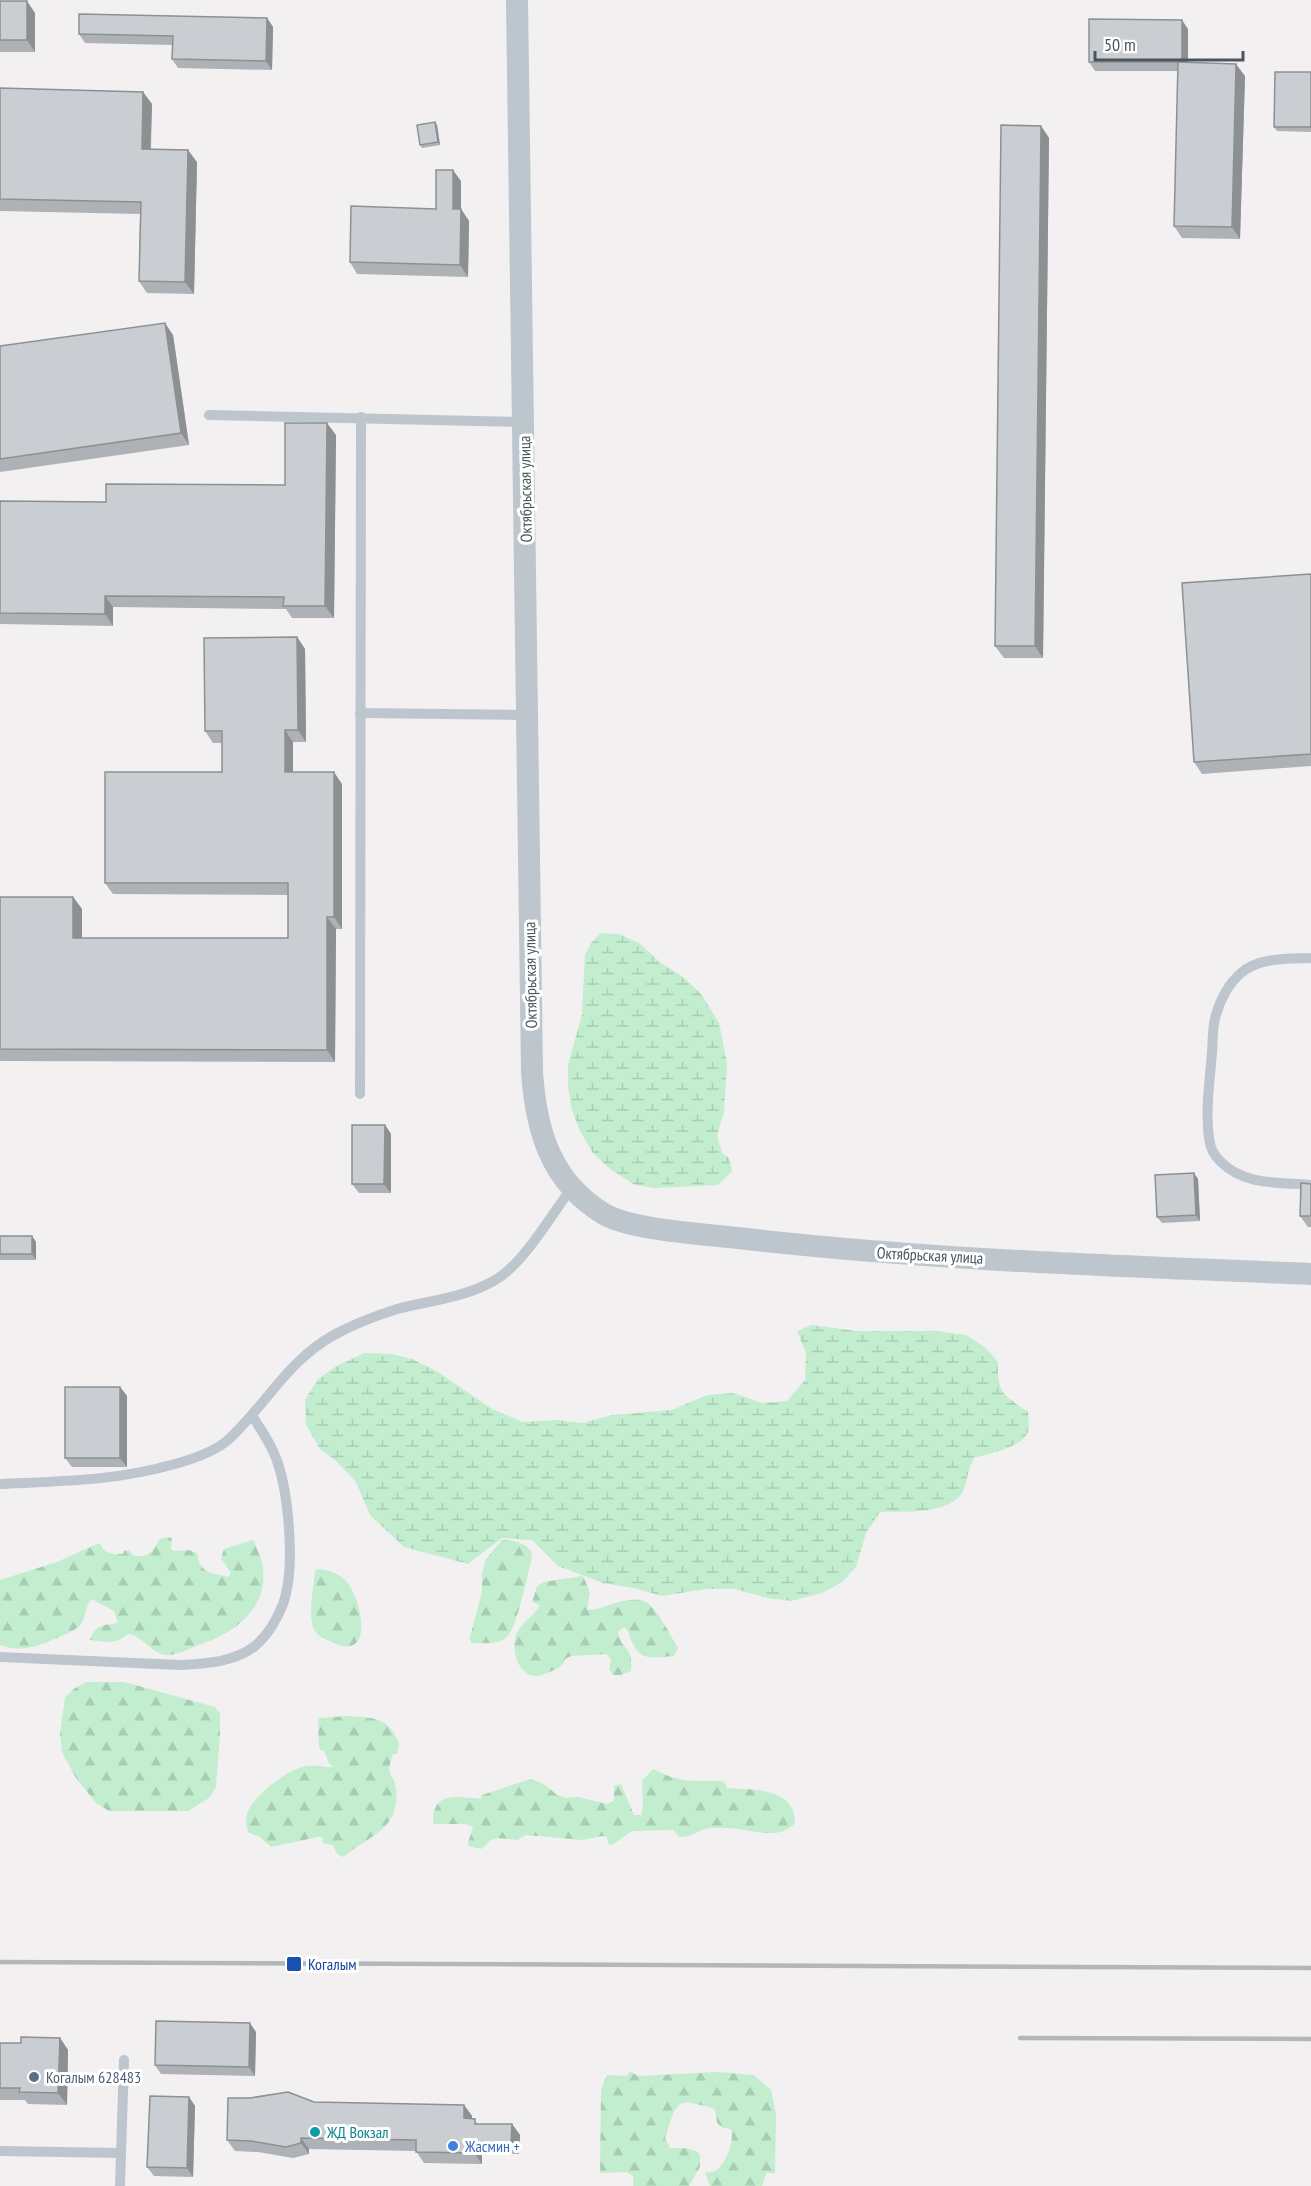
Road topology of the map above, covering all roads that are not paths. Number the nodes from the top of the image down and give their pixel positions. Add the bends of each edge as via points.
1 (518, 0) edge
2 (209, 415) dead end
3 (360, 417) junction
4 (524, 422) junction
5 (360, 713) junction
6 (527, 715) junction
7 (1311, 957) edge
8 (360, 1094) dead end
9 (1311, 1185) edge
10 (571, 1189) junction
11 (1311, 1274) edge
12 (252, 1415) junction
13 (0, 1484) edge
14 (0, 1657) edge
15 (124, 2060) dead end
16 (0, 2151) edge
17 (121, 2153) junction
18 (120, 2186) edge

1 - 4 street, Октябрьская улица
2 - 3 lane
3 - 4 lane
3 - 5 lane
4 - 6 street, Октябрьская улица
5 - 6 lane
5 - 8 lane
6 - 10 street, Октябрьская улица via 534,1104 541,1134
7 - 9 lane via 1258,963 1231,984 1215,1017 1208,1112 1212,1152 1239,1176
10 - 11 street, Октябрьская улица via 607,1216 627,1223 795,1244 896,1254
10 - 12 lane via 523,1255 501,1276 473,1291 364,1320 333,1335 291,1367
12 - 13 lane via 227,1441 208,1452 149,1471 87,1480
12 - 14 lane via 273,1451 283,1483 289,1533 289,1573 283,1604 271,1628 254,1647 229,1659 180,1665
15 - 17 lane
16 - 17 lane
17 - 18 lane

